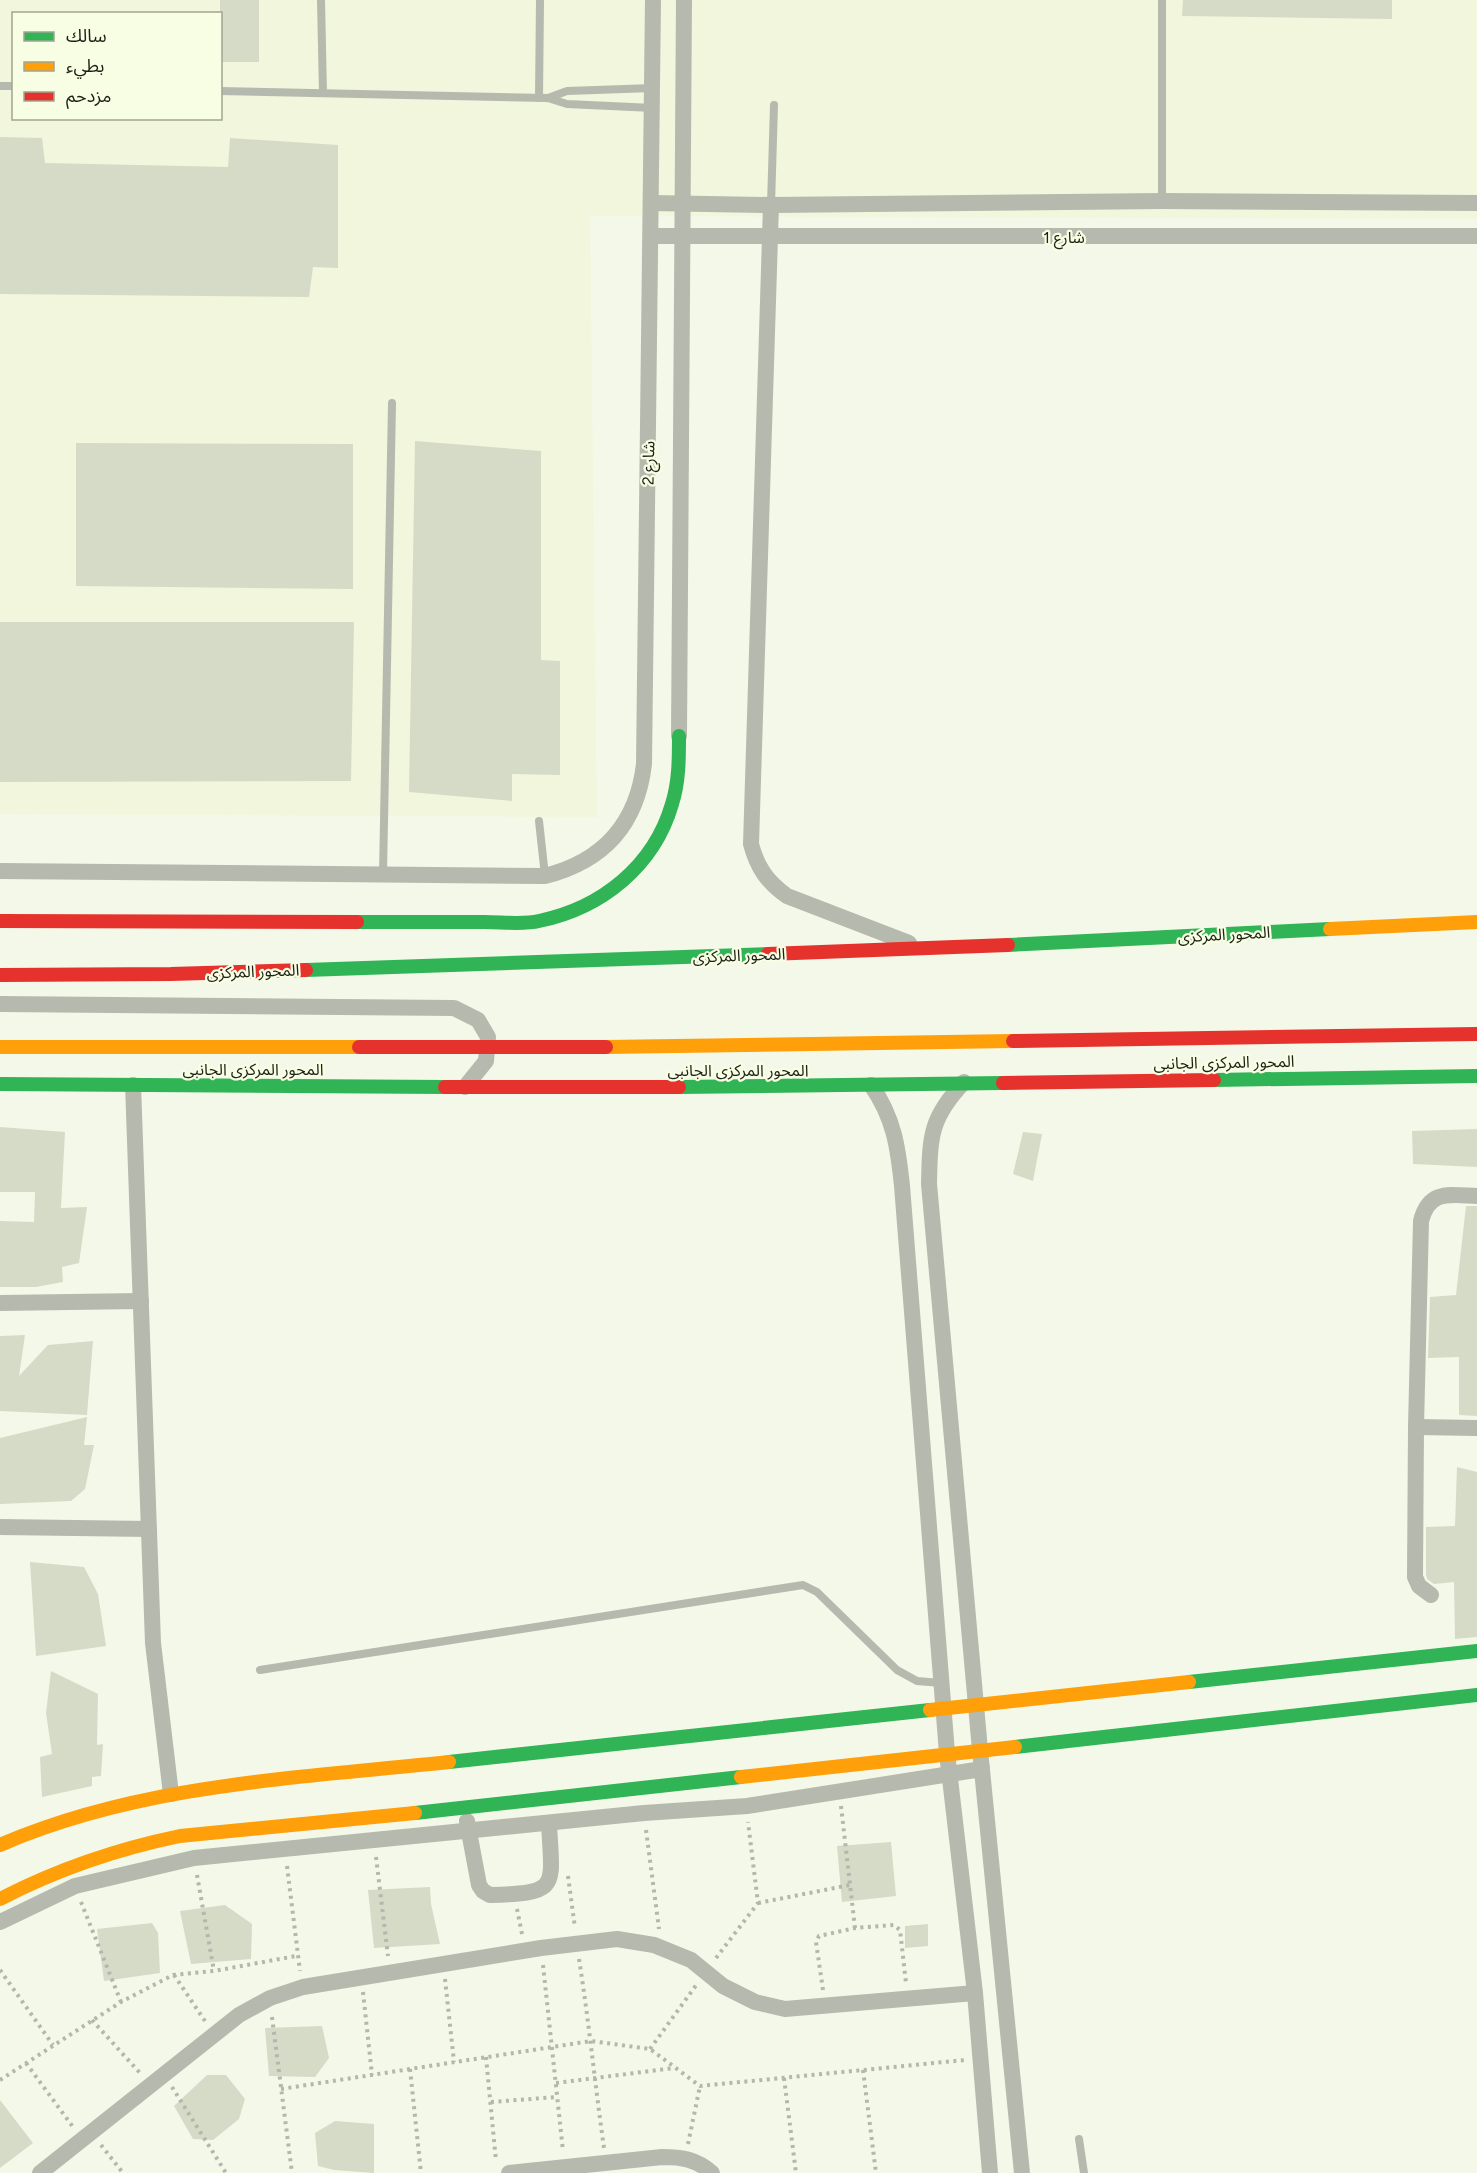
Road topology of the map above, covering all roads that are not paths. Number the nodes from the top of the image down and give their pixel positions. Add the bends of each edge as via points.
1 (321, 0) edge
2 (540, 0) edge
3 (654, 0) edge
4 (684, 0) edge
5 (1162, 0) edge
6 (653, 88) junction
7 (222, 91) edge
8 (323, 93) junction
9 (544, 98) junction
10 (774, 105) dead end
11 (653, 108) junction
12 (1162, 201) junction
13 (651, 203) junction
14 (684, 203) junction
15 (1477, 203) edge
16 (771, 205) junction
17 (651, 236) junction
18 (684, 236) junction
19 (1477, 236) edge
20 (770, 237) junction
21 (392, 404) dead end
22 (679, 736) joint
23 (538, 820) dead end
24 (0, 871) edge
25 (383, 874) junction
26 (545, 876) junction
27 (0, 921) edge
28 (1477, 922) edge
29 (924, 949) junction
30 (0, 975) edge
31 (0, 1004) edge
32 (1477, 1034) edge
33 (0, 1047) edge
34 (1477, 1076) edge
35 (964, 1082) junction
36 (0, 1084) edge
37 (133, 1085) junction
38 (871, 1085) junction
39 (465, 1087) junction
40 (929, 1184) junction
41 (902, 1186) junction
42 (1477, 1196) edge
43 (141, 1301) junction
44 (0, 1303) edge
45 (1416, 1427) junction
46 (1477, 1428) edge
47 (0, 1527) edge
48 (149, 1529) junction
49 (1431, 1595) dead end
50 (1477, 1651) edge
51 (260, 1670) dead end
52 (941, 1683) junction
53 (1477, 1695) edge
54 (976, 1706) junction
55 (944, 1709) junction
56 (980, 1750) junction
57 (946, 1753) junction
58 (982, 1769) junction
59 (949, 1774) junction
60 (171, 1794) junction
61 (466, 1808) junction
62 (549, 1823) junction
63 (468, 1831) junction
64 (0, 1845) edge
65 (0, 1899) edge
66 (0, 1922) edge
67 (975, 1993) junction
68 (1079, 2139) dead end
69 (502, 2167) edge
70 (40, 2173) edge
71 (712, 2173) edge
72 (990, 2173) edge
73 (1022, 2173) edge
74 (1084, 2173) edge

1 - 8 lane
2 - 9 lane
3 - 6 street, شارع 2
4 - 14 street, شارع 2
5 - 12 lane
6 - 9 lane via 567,91
6 - 11 street, شارع 2
7 - 8 lane
8 - 9 lane
9 - 11 lane via 567,104
10 - 16 lane
11 - 13 street, شارع 2
12 - 15 street
12 - 16 street
13 - 14 street
13 - 17 street, شارع 2
14 - 16 street
14 - 18 street, شارع 2
16 - 20 street
17 - 18 street, شارع 1
17 - 26 street, شارع 2 via 642,780 632,811 614,837 590,858
18 - 20 street, شارع 1
18 - 22 street, شارع 2
19 - 20 street, شارع 1
20 - 29 street via 753,850 767,879 787,896
21 - 25 lane
22 - 27 main road via 674,801 658,840 616,889 558,918 537,922
23 - 26 lane
24 - 25 street
25 - 26 street
28 - 29 main road, المحور المركزى
29 - 30 main road, المحور المركزى via 171,974
31 - 39 street via 454,1008 478,1020 488,1037 486,1061
32 - 33 main road, bridge via 606,1047
34 - 35 main road, المحور المركزى الجانبى
35 - 38 main road, المحور المركزى الجانبى
35 - 40 street via 951,1095 933,1128
36 - 37 main road, المحور المركزى الجانبى
37 - 39 main road, المحور المركزى الجانبى
37 - 43 street
38 - 39 main road, المحور المركزى الجانبى
38 - 41 street via 893,1127
40 - 41 street
40 - 54 street
41 - 52 street
42 - 45 street via 1442,1195 1427,1205 1420,1221
43 - 44 street
43 - 48 street
45 - 46 street
45 - 49 street via 1415,1576 1419,1586
47 - 48 street
48 - 60 street via 153,1643
50 - 54 main road
51 - 52 lane via 803,1585 817,1592 897,1670 917,1681
52 - 55 street
53 - 56 main road
54 - 55 main road
54 - 56 street
55 - 57 street
55 - 60 main road
56 - 57 main road
56 - 58 street
57 - 59 street
57 - 61 main road
58 - 59 street
58 - 73 street
59 - 62 street via 747,1806
59 - 67 street
60 - 64 main road via 77,1814
61 - 63 street
61 - 65 main road via 148,1842 86,1860
62 - 63 street
62 - 63 street via 551,1876 547,1885 514,1894 490,1894 478,1885
63 - 66 street via 194,1858 75,1886
67 - 70 street via 785,2009 755,2002 723,1986 691,1960 654,1945 617,1939 303,1987 270,1998 239,2015
67 - 72 street
68 - 74 lane
69 - 71 street via 565,2167 662,2157 685,2158 702,2164

